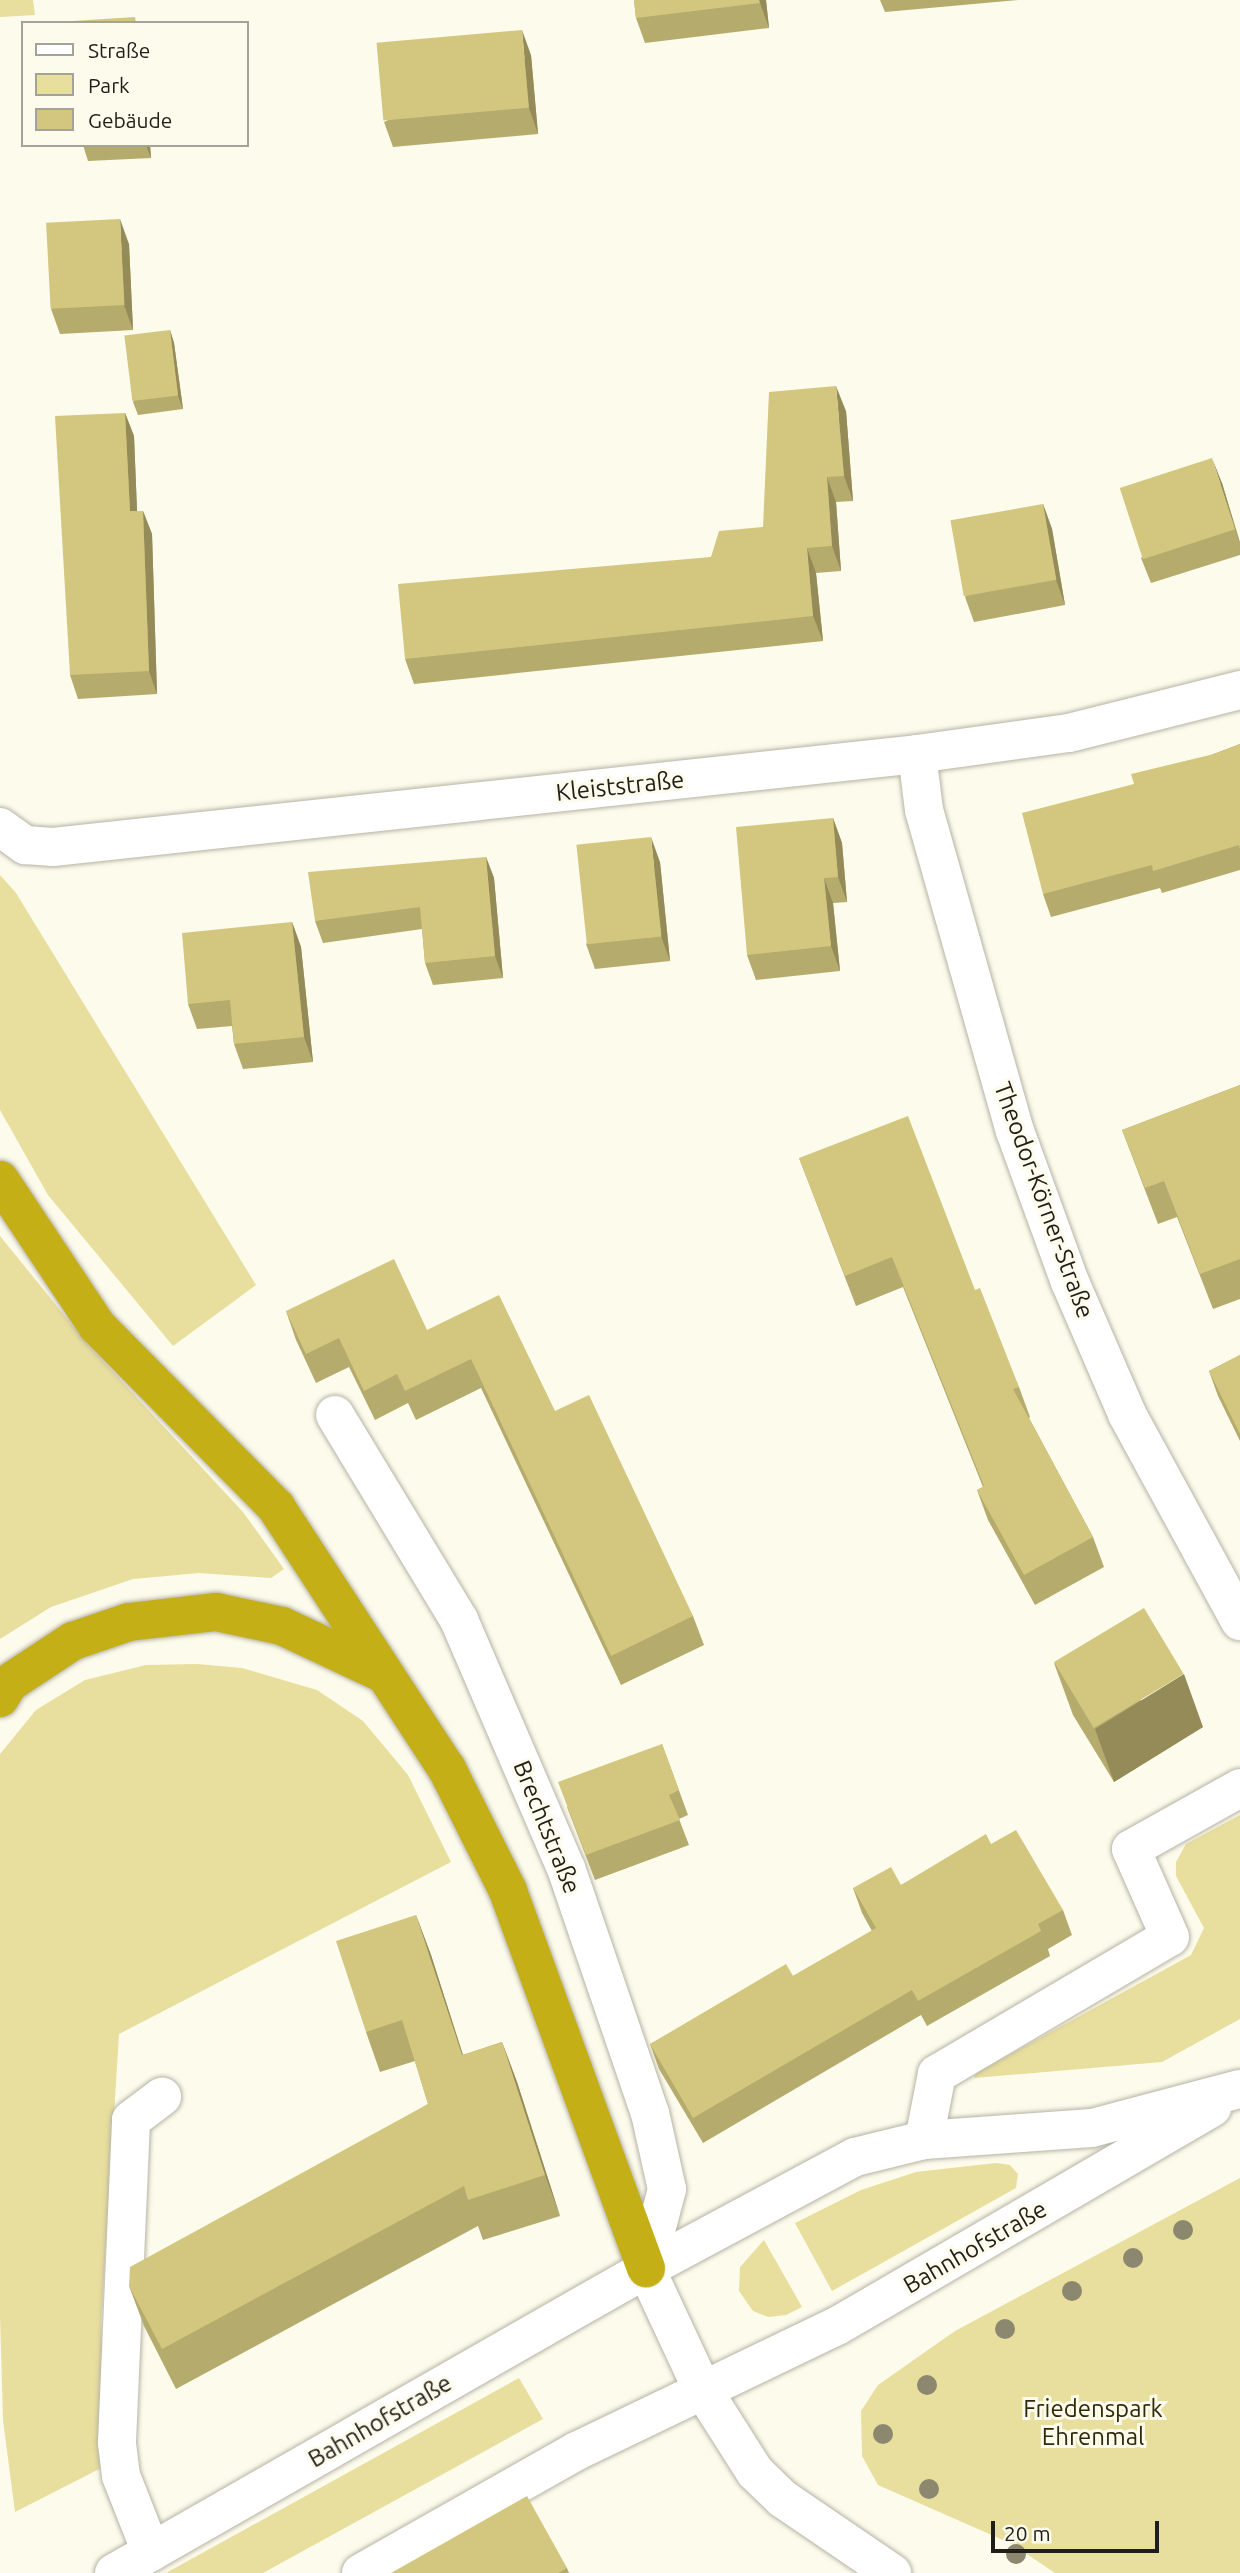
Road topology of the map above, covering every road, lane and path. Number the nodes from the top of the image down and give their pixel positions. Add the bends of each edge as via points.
1 (1240, 690) edge
2 (917, 754) junction
3 (0, 827) edge
4 (0, 1180) edge
5 (335, 1415) dead end
6 (1240, 1621) edge
7 (384, 1674) junction
8 (0, 1699) edge
9 (1240, 1787) edge
10 (1240, 2090) edge
11 (162, 2097) dead end
12 (924, 2140) junction
13 (646, 2269) junction
14 (701, 2387) junction
15 (151, 2552) junction
16 (114, 2573) edge
17 (361, 2573) edge
18 (892, 2573) edge

1 - 2 street, Kleiststraße via 1069,733
2 - 3 street, Kleiststraße via 54,847 25,845
2 - 6 street, Theodor-Körner-Straße via 924,810 1015,1131 1065,1270 1127,1414
4 - 7 highway via 97,1326 276,1507
5 - 13 street, Brechtstraße via 459,1620 566,1868 650,2113 667,2189
7 - 8 highway via 282,1626 216,1612 129,1622 73,1641 9,1683
7 - 13 highway via 447,1769 508,1891
9 - 12 street via 1131,1849 1170,1937 937,2074
10 - 12 street, Bahnhofstraße via 1093,2128
10 - 14 street, Bahnhofstraße via 1128,2161 837,2326
11 - 15 street via 131,2120 117,2442 121,2476
12 - 13 street, Bahnhofstraße via 855,2157
13 - 14 street
13 - 15 street, Bahnhofstraße
14 - 17 street, Bahnhofstraße via 576,2451
14 - 18 street via 755,2472 783,2499
15 - 16 street, Bahnhofstraße

